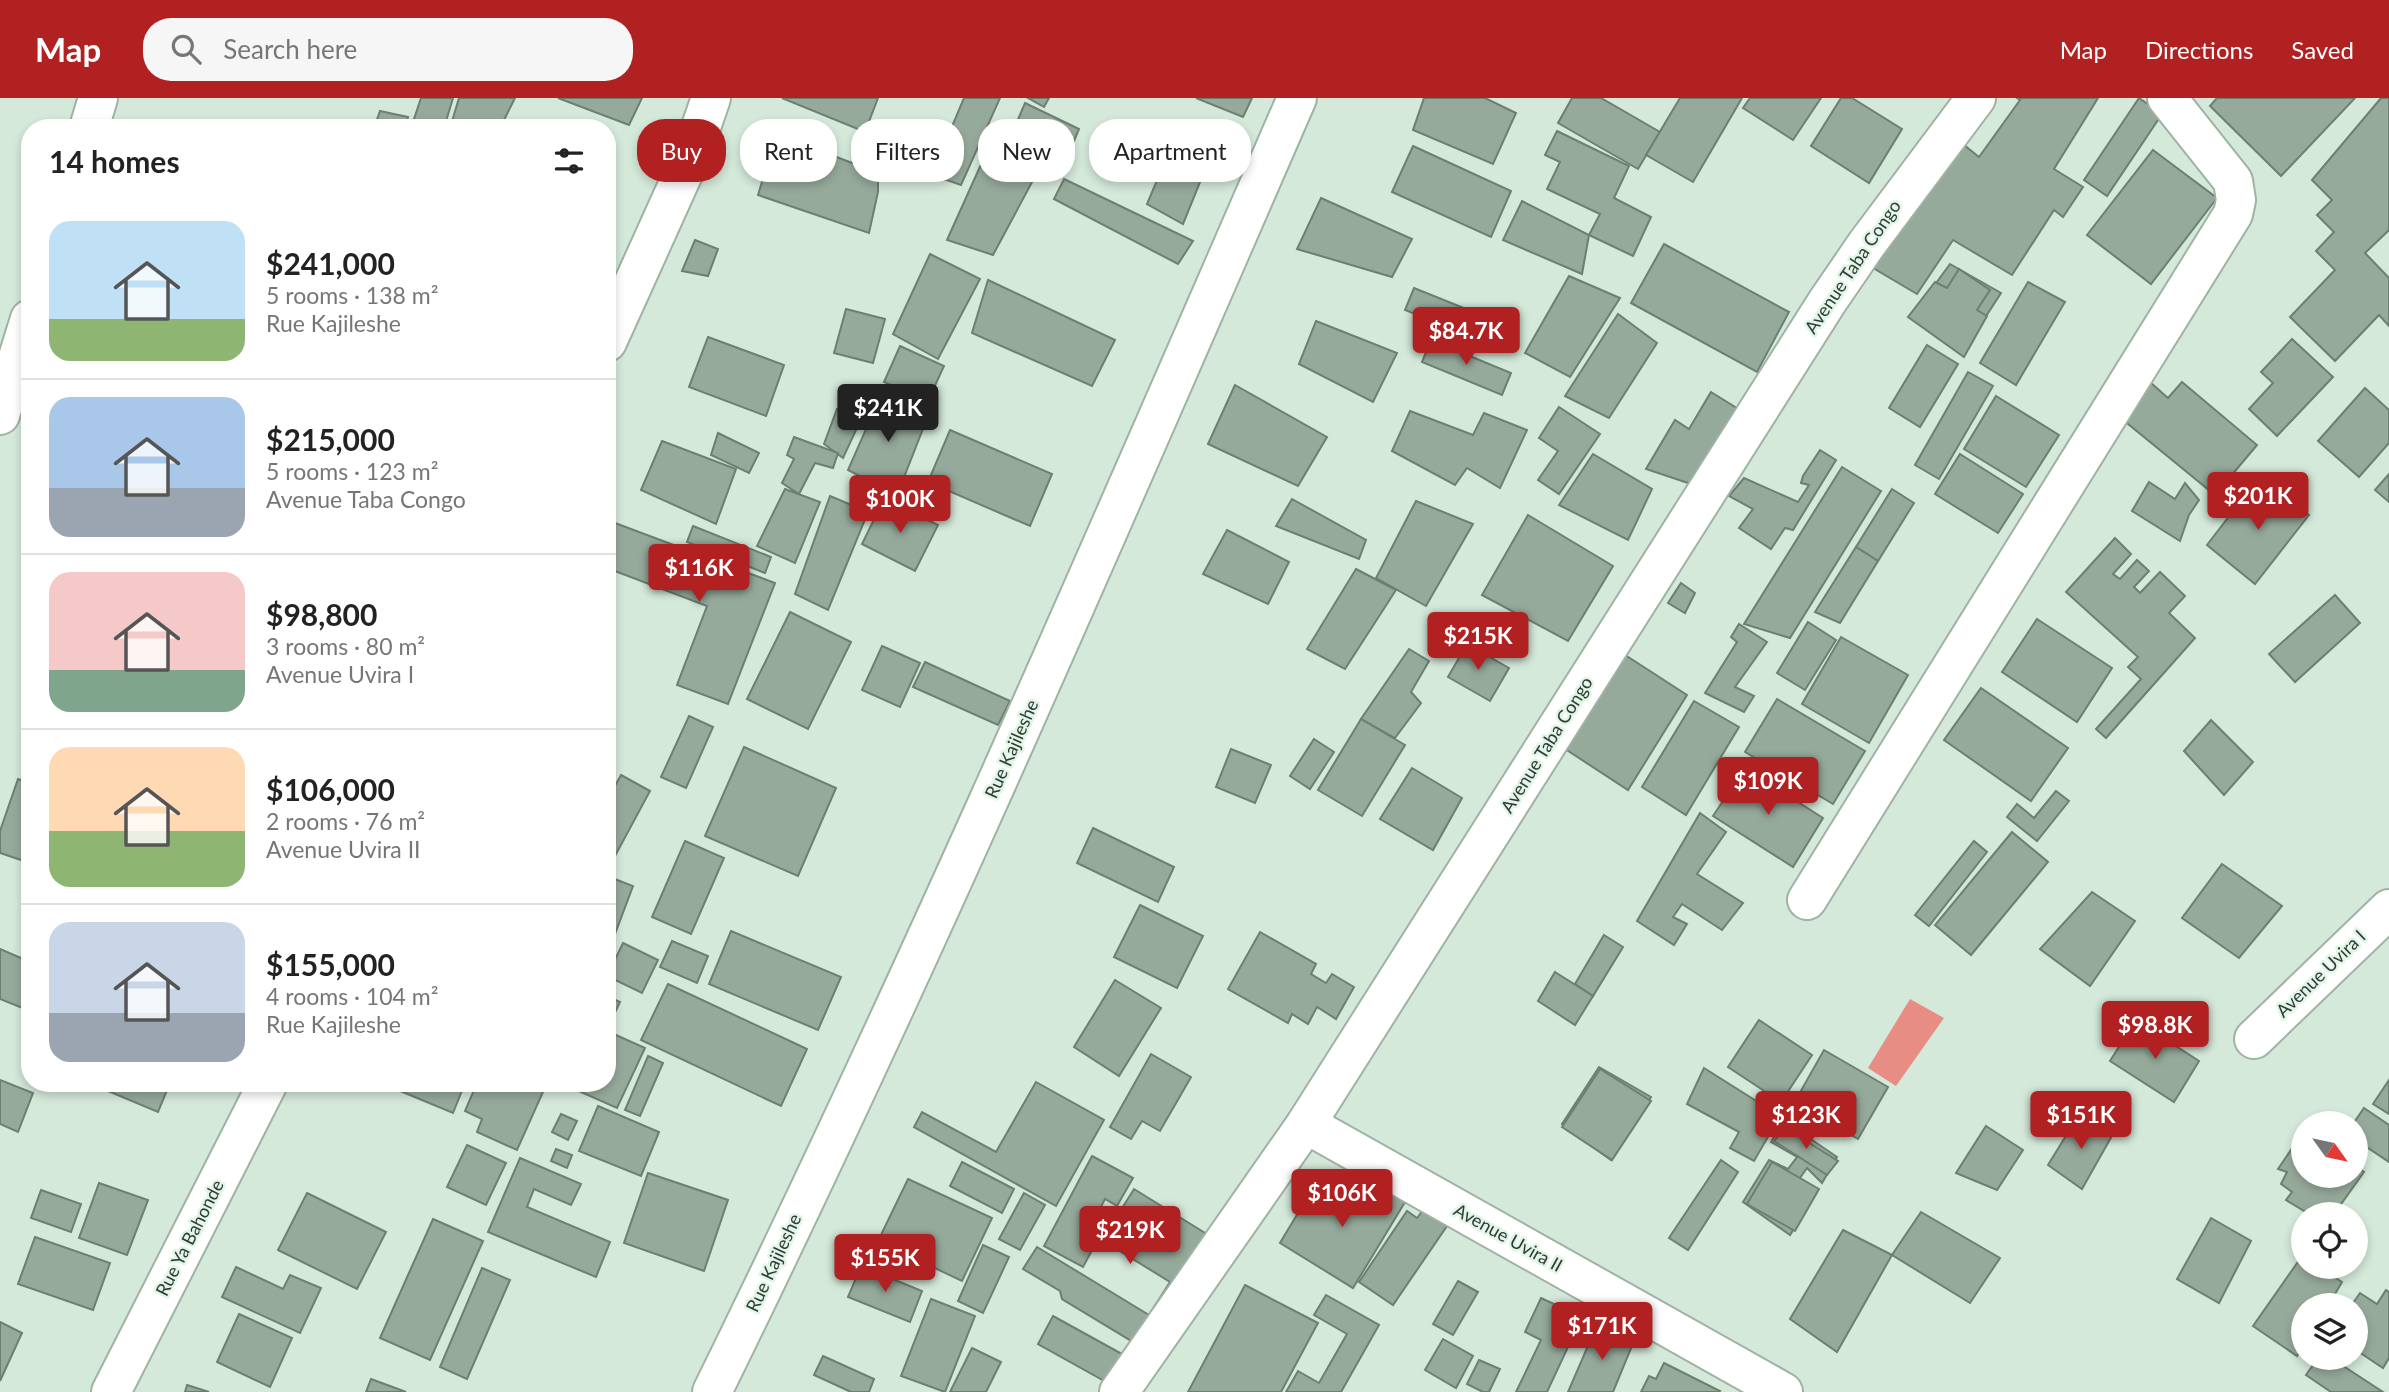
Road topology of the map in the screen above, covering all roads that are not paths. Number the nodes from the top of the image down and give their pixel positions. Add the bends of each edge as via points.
1 (98, 98) edge
2 (711, 98) edge
3 (1297, 98) edge
4 (1976, 98) edge
5 (2167, 98) edge
6 (92, 119) edge
7 (616, 322) edge
8 (21, 348) edge
9 (0, 415) edge
10 (1807, 900) dead end
11 (2389, 909) edge
12 (2254, 1039) dead end
13 (263, 1092) edge
14 (1306, 1124) junction
15 (1772, 1390) edge
16 (111, 1392) edge
17 (712, 1392) edge
18 (1119, 1392) edge

1 - 6 street
2 - 7 street via 691,156
3 - 17 street, Rue Kajileshe via 1010,755
4 - 14 street, Avenue Taba Congo via 1827,302
5 - 10 street via 2233,181 2233,214
8 - 9 street
11 - 12 street, Avenue Uvira I
13 - 16 street, Rue Ya Bahonde
14 - 15 street, Avenue Uvira II
14 - 18 street, Avenue Taba Congo

